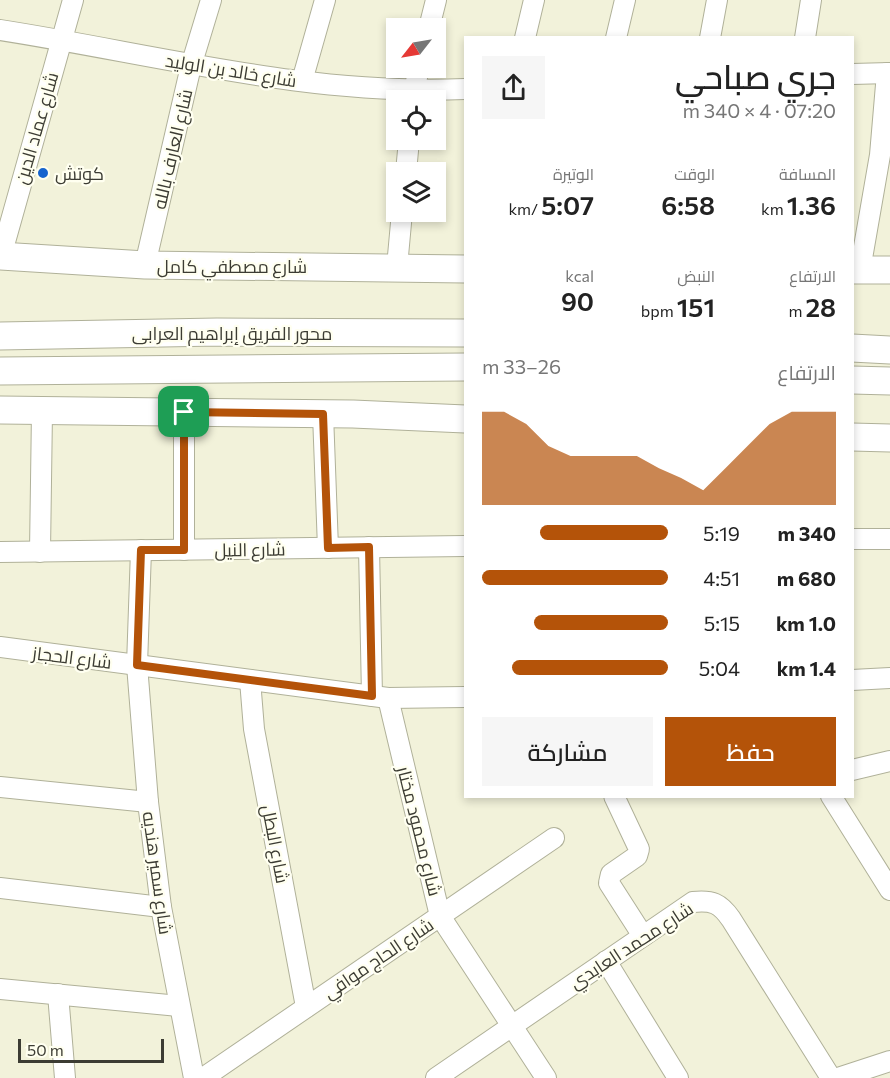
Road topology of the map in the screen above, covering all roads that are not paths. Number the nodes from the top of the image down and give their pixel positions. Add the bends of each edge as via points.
1 (73, 0) edge
2 (211, 0) edge
3 (325, 0) edge
4 (436, 0) edge
5 (534, 0) edge
6 (625, 0) edge
7 (717, 0) edge
8 (811, 0) edge
9 (432, 18) edge
10 (0, 30) edge
11 (525, 36) edge
12 (616, 36) edge
13 (710, 36) edge
14 (805, 36) edge
15 (61, 40) junction
16 (191, 66) junction
17 (889, 73) edge
18 (854, 74) edge
19 (302, 81) junction
20 (464, 89) edge
21 (386, 92) edge
22 (446, 92) edge
23 (401, 222) edge
24 (0, 256) edge
25 (145, 265) junction
26 (397, 267) junction
27 (464, 270) edge
28 (856, 270) edge
29 (890, 270) edge
30 (464, 333) edge
31 (0, 336) edge
32 (854, 348) edge
33 (890, 350) edge
34 (464, 367) edge
35 (0, 371) edge
36 (854, 380) edge
37 (890, 381) edge
38 (0, 410) edge
39 (42, 411) junction
40 (184, 412) junction
41 (323, 414) junction
42 (464, 419) edge
43 (854, 437) edge
44 (890, 438) edge
45 (854, 539) edge
46 (890, 539) edge
47 (464, 546) edge
48 (369, 547) junction
49 (328, 548) junction
50 (141, 550) junction
51 (184, 550) junction
52 (0, 552) edge
53 (40, 552) junction
54 (0, 647) edge
55 (137, 665) junction
56 (890, 678) edge
57 (250, 680) junction
58 (854, 680) edge
59 (380, 697) junction
60 (464, 697) edge
61 (890, 761) edge
62 (854, 770) edge
63 (0, 787) edge
64 (615, 798) edge
65 (833, 798) edge
66 (148, 802) junction
67 (554, 838) dead end
68 (882, 861) edge
69 (0, 888) edge
70 (890, 890) edge
71 (161, 908) junction
72 (440, 916) junction
73 (643, 936) junction
74 (606, 961) junction
75 (0, 989) edge
76 (58, 994) junction
77 (179, 1006) junction
78 (306, 1008) junction
79 (512, 1024) junction
80 (890, 1061) edge
81 (65, 1078) edge
82 (194, 1078) edge
83 (203, 1078) edge
84 (436, 1078) edge
85 (546, 1078) edge
86 (678, 1078) edge
87 (831, 1078) edge
88 (838, 1078) edge

1 - 15 street, شارع عماد الدين
2 - 16 street, شارع العارف بالله
3 - 19 street
4 - 9 street
5 - 11 street
6 - 12 street
7 - 13 street
8 - 14 street
10 - 15 street, شارع خالد بن الوليد
15 - 16 street, شارع خالد بن الوليد
15 - 24 street, شارع عماد الدين
16 - 19 street, شارع خالد بن الوليد
16 - 25 street, شارع العارف بالله
17 - 18 street
17 - 28 street via 880,155
19 - 21 street, شارع خالد بن الوليد
20 - 22 street, شارع خالد بن الوليد
23 - 26 street
24 - 25 street, شارع مصطفي كامل
25 - 26 street, شارع مصطفي كامل
26 - 27 street, شارع مصطفي كامل
28 - 29 street
30 - 31 street, محور الفريق إبراهيم العرابى
32 - 33 street
34 - 35 street, محور الفريق إبراهيم العرابى
36 - 37 street
38 - 39 street
39 - 40 street
39 - 53 street
40 - 41 street
40 - 51 street
41 - 42 street
41 - 49 street
43 - 44 street
45 - 46 street
47 - 48 street, شارع النيل
48 - 49 street, شارع النيل
48 - 59 street, شارع محمود مختار
49 - 51 street, شارع النيل
50 - 51 street, شارع النيل
50 - 53 street, شارع النيل
50 - 55 street, شارع سمير هنديه
52 - 53 street, شارع النيل
54 - 55 street, شارع الحجاز
55 - 57 street, شارع الحجاز
55 - 66 street, شارع سمير هنديه
56 - 58 street
57 - 59 street, شارع الحجاز
57 - 78 street, شارع البطل via 254,729
59 - 60 street, شارع الحجاز
59 - 72 street, شارع محمود مختار
61 - 62 street
63 - 66 street
64 - 73 street via 639,849 637,856 611,874 609,883
65 - 68 street
66 - 71 street, شارع سمير هنديه
67 - 72 street, شارع الحاج موافي
68 - 70 street
69 - 71 street
71 - 77 street, شارع سمير هنديه
72 - 78 street, شارع الحاج موافي
72 - 79 street, شارع محمود مختار
73 - 74 street, شارع محمد العايدي
73 - 87 street, شارع محمد العايدي via 693,902 708,900 722,906
74 - 79 street, شارع محمد العايدي
74 - 86 street
75 - 76 street
76 - 77 street
76 - 81 street
77 - 82 street, شارع سمير هنديه
78 - 83 street, شارع الحاج موافي
79 - 84 street, شارع محمد العايدي
79 - 85 street, شارع محمود مختار
80 - 88 street

